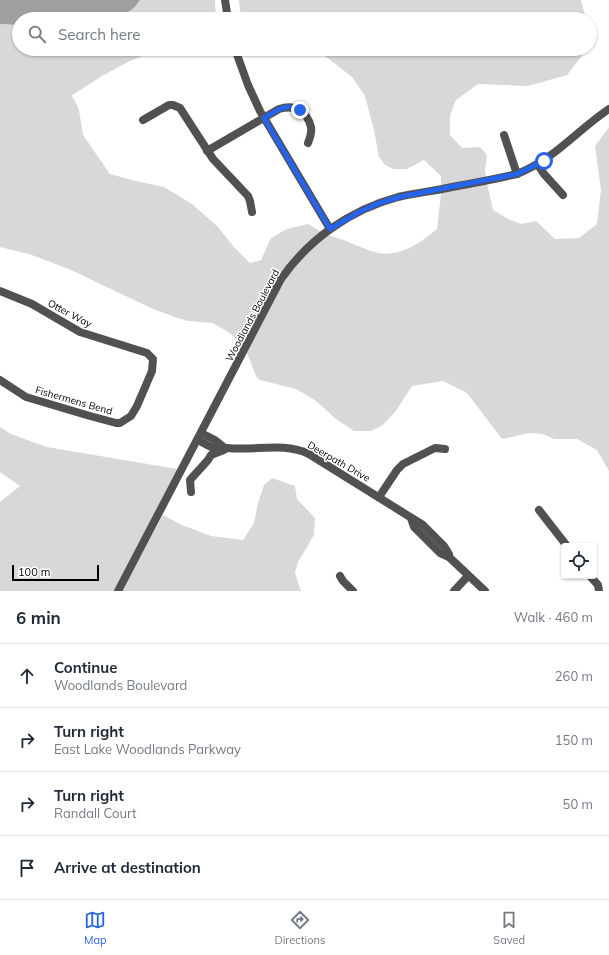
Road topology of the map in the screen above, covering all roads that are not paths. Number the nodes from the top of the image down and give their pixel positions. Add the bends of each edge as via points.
1 (225, 0) edge
2 (227, 12) edge
3 (238, 56) edge
4 (609, 109) edge
5 (264, 118) junction
6 (143, 120) dead end
7 (504, 135) dead end
8 (308, 143) dead end
9 (207, 152) junction
10 (538, 165) junction
11 (517, 174) junction
12 (563, 195) dead end
13 (252, 212) dead end
14 (330, 229) junction
15 (0, 291) edge
16 (153, 358) joint
17 (0, 380) edge
18 (200, 436) junction
19 (227, 448) junction
20 (445, 449) dead end
21 (191, 492) dead end
22 (379, 497) junction
23 (539, 510) dead end
24 (565, 543) edge
25 (340, 576) dead end
26 (468, 576) junction
27 (592, 579) edge
28 (118, 591) edge
29 (353, 591) edge
30 (454, 591) edge
31 (485, 591) edge
32 (599, 591) edge

1 - 2 street
3 - 5 street
4 - 10 street, Woodlands Boulevard
5 - 8 street via 279,109 296,107 305,116 311,128
5 - 9 street
5 - 14 street
6 - 9 street via 169,105 180,108
7 - 11 street
9 - 13 street via 248,196
10 - 11 street, Woodlands Boulevard
10 - 12 street
11 - 14 street, Woodlands Boulevard via 399,197 359,212
14 - 18 street, Woodlands Boulevard via 309,246 281,279
15 - 16 street, Otter Way via 32,304 80,332 147,353
16 - 17 street, Fishermens Bend via 152,371 137,406 131,416 120,422 26,397
18 - 19 street via 215,440
18 - 28 street, Woodlands Boulevard
19 - 21 street via 211,455 190,480
19 - 22 street, Deerpath Drive via 284,447 301,450
20 - 22 street via 435,448 403,464 396,470
22 - 26 street, Deerpath Drive via 423,525
23 - 24 street
25 - 29 street
26 - 30 street
26 - 31 street, Deerpath Drive
27 - 32 street

